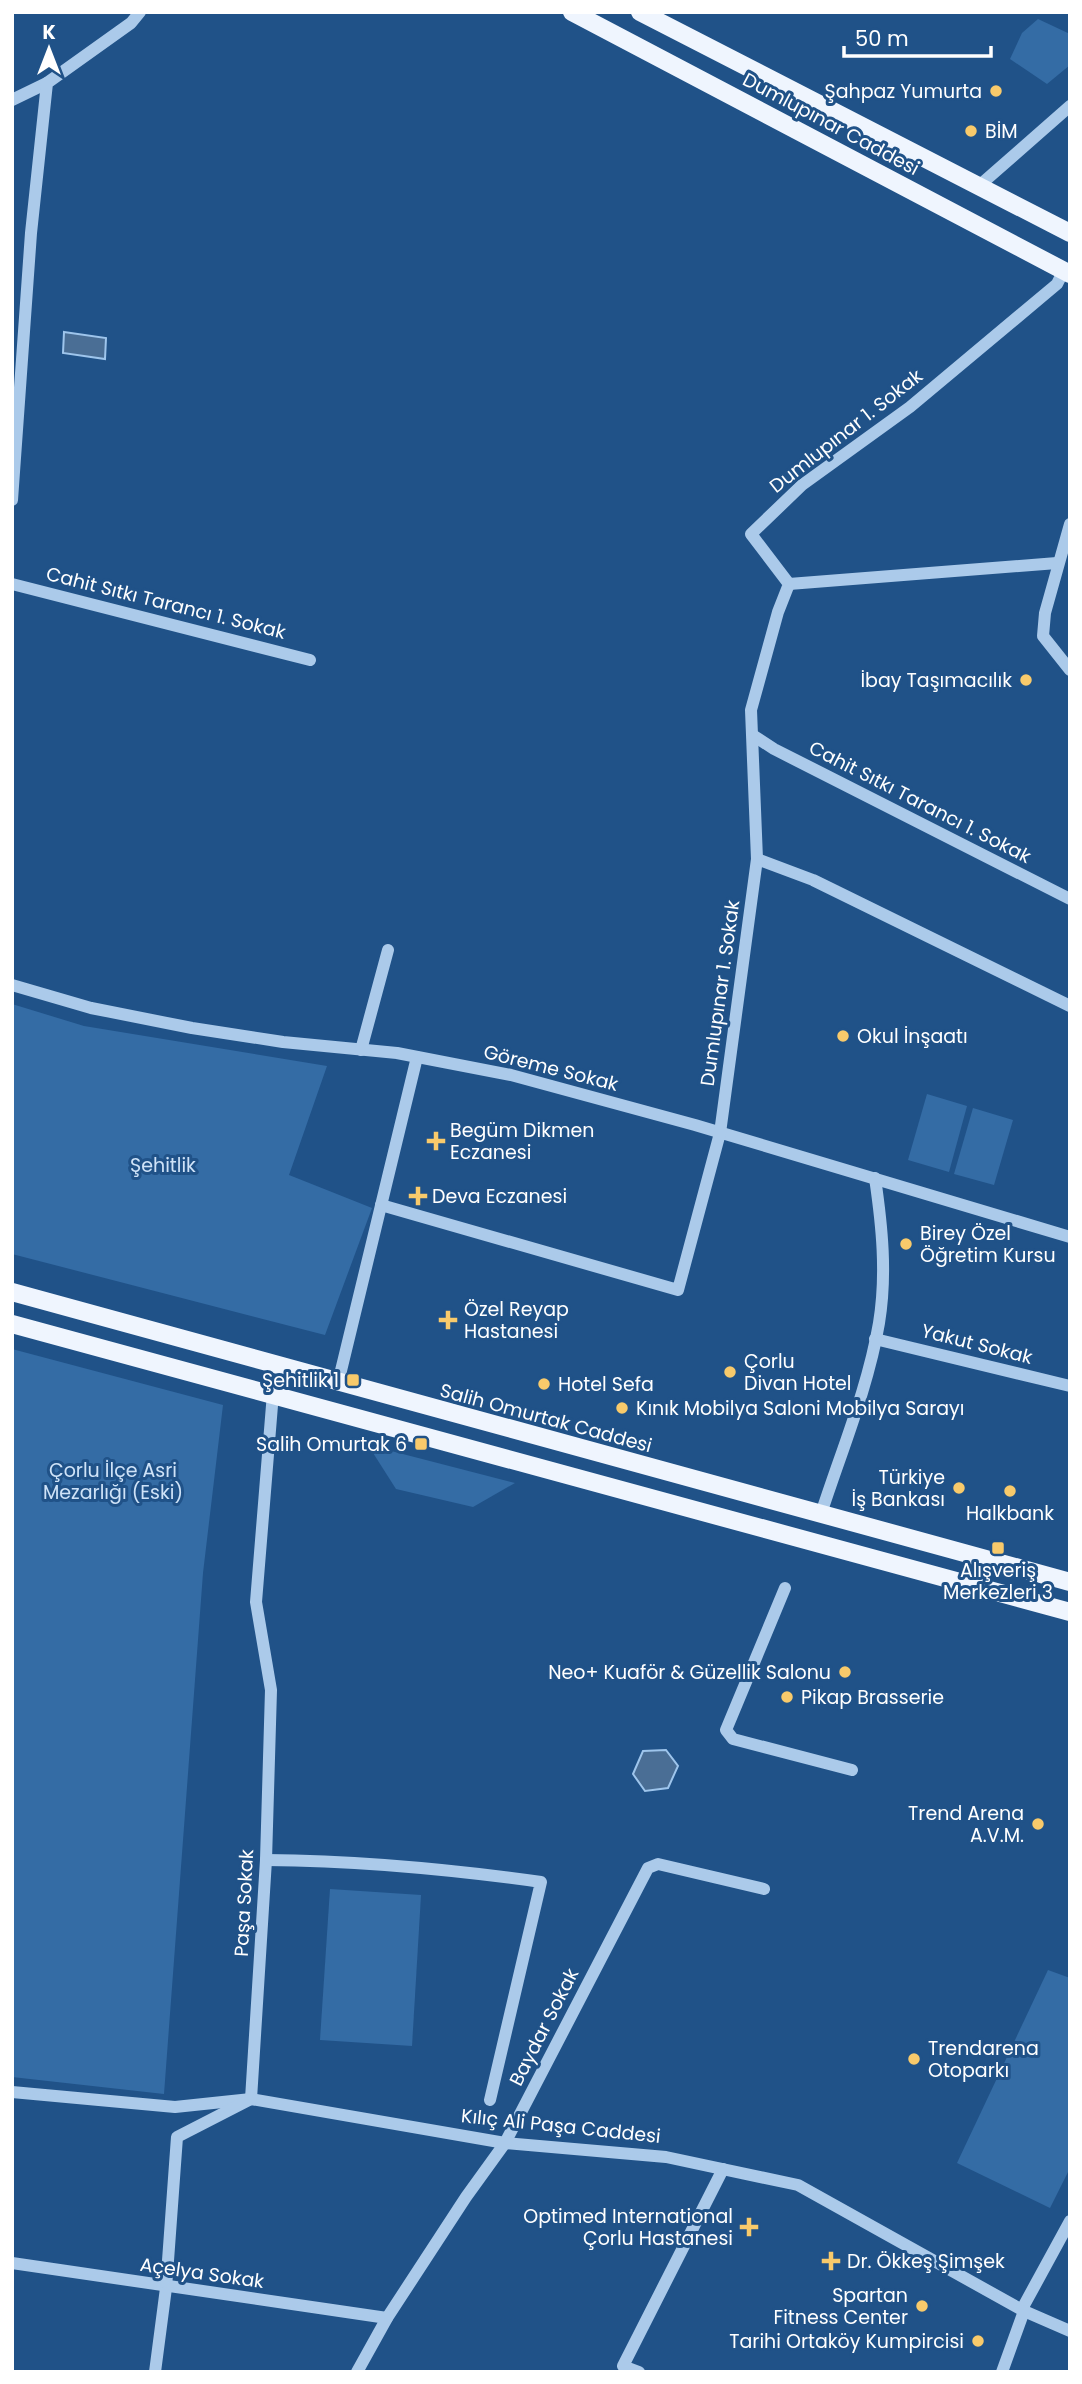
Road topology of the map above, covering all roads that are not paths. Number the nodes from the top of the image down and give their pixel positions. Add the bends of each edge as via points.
1 (140, 12) edge
2 (572, 12) edge
3 (640, 12) edge
4 (666, 18) edge
5 (47, 83) junction
6 (12, 100) edge
7 (1070, 106) edge
8 (980, 185) junction
9 (1070, 233) edge
10 (1067, 272) edge
11 (12, 500) edge
12 (1070, 524) edge
13 (1057, 563) junction
14 (12, 584) edge
15 (789, 584) junction
16 (310, 660) dead end
17 (1070, 670) edge
18 (754, 736) junction
19 (757, 859) junction
20 (1070, 899) edge
21 (388, 950) dead end
22 (12, 985) edge
23 (1070, 1006) edge
24 (361, 1050) junction
25 (417, 1057) junction
26 (720, 1132) junction
27 (875, 1178) junction
28 (381, 1205) junction
29 (1070, 1237) edge
30 (12, 1292) edge
31 (12, 1324) edge
32 (875, 1339) junction
33 (338, 1383) junction
34 (1070, 1386) edge
35 (273, 1393) junction
36 (821, 1514) junction
37 (1070, 1582) edge
38 (785, 1588) dead end
39 (1070, 1612) edge
40 (852, 1770) dead end
41 (266, 1860) junction
42 (764, 1889) dead end
43 (12, 2092) edge
44 (251, 2099) junction
45 (490, 2100) dead end
46 (505, 2143) junction
47 (723, 2169) junction
48 (1070, 2221) edge
49 (12, 2263) edge
50 (166, 2288) junction
51 (1023, 2310) junction
52 (387, 2318) junction
53 (1070, 2330) edge
54 (155, 2372) edge
55 (357, 2372) edge
56 (639, 2372) edge
57 (1002, 2372) edge

1 - 5 street
2 - 10 main road, Dumlupınar Caddesi
3 - 4 main road, Dumlupınar Caddesi
4 - 8 main road, Dumlupınar Caddesi
5 - 6 street
5 - 11 street
7 - 8 street
8 - 9 main road, Dumlupınar Caddesi
10 - 15 street, Dumlupınar 1. Sokak via 920,399 802,485 751,534
12 - 13 street
13 - 15 street
13 - 17 street via 1043,636
14 - 16 street, Cahit Sıtkı Tarancı 1. Sokak
15 - 18 street, Dumlupınar 1. Sokak via 751,710
18 - 19 street, Dumlupınar 1. Sokak
18 - 20 street, Cahit Sıtkı Tarancı 1. Sokak
19 - 23 street via 813,880
19 - 26 street, Dumlupınar 1. Sokak
21 - 24 street
22 - 24 street, Göreme Sokak via 91,1008 192,1028
24 - 25 street, Göreme Sokak
25 - 26 street, Göreme Sokak via 511,1075
25 - 28 street
26 - 27 street, Göreme Sokak
26 - 28 street, Dumlupınar 1. Sokak via 678,1290
27 - 29 street, Göreme Sokak
27 - 32 street via 883,1236
28 - 33 street
30 - 33 main road, Salih Omurtak Caddesi
31 - 35 main road
32 - 34 street, Yakut Sokak
32 - 36 street
33 - 36 main road, Salih Omurtak Caddesi
35 - 39 main road
35 - 41 street, Paşa Sokak via 256,1602 271,1690
36 - 37 main road, Salih Omurtak Caddesi
38 - 40 street via 726,1730 733,1739
41 - 44 street, Paşa Sokak
41 - 45 street via 334,1861 541,1882
42 - 46 street, Baydar Sokak via 658,1864 648,1868
43 - 44 street, Kılıç Ali Paşa Caddesi via 175,2107
44 - 46 street, Kılıç Ali Paşa Caddesi
44 - 50 street via 177,2137
46 - 47 street, Kılıç Ali Paşa Caddesi via 666,2157
46 - 52 street, Baydar Sokak
47 - 51 street, Kılıç Ali Paşa Caddesi via 798,2185
47 - 56 street via 623,2366
48 - 51 street
49 - 50 street, Açelya Sokak
50 - 52 street, Açelya Sokak
50 - 54 street
51 - 53 street, Kılıç Ali Paşa Caddesi
51 - 57 street
52 - 55 street, Baydar Sokak

